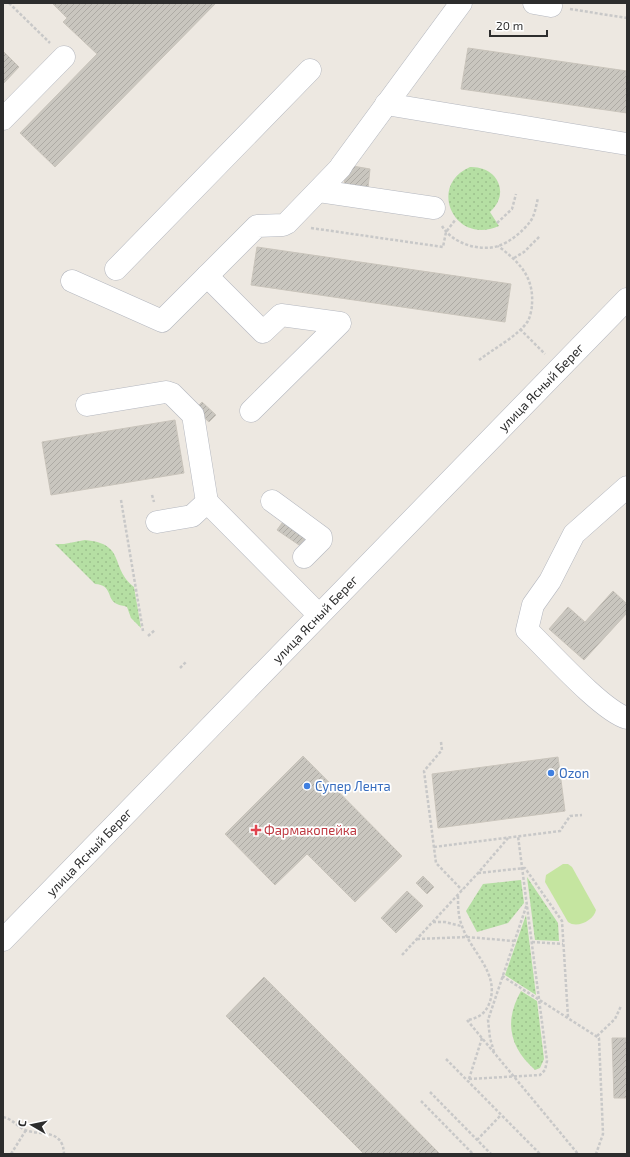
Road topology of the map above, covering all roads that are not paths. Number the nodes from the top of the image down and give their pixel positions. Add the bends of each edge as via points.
1 (461, 3) edge
2 (64, 57) road end
3 (310, 70) dead end
4 (386, 104) junction
5 (3, 119) edge
6 (627, 144) edge
7 (319, 191) junction
8 (434, 208) road end
9 (116, 269) dead end
10 (207, 276) junction
11 (72, 281) dead end
12 (627, 299) edge
13 (87, 405) dead end
14 (251, 412) dead end
15 (627, 487) edge
16 (272, 501) dead end
17 (207, 502) junction
18 (157, 522) dead end
19 (304, 558) dead end
20 (319, 615) junction
21 (627, 718) edge
22 (3, 940) edge

1 - 4 street
2 - 5 street
3 - 9 street
4 - 6 street
4 - 7 street via 341,166
7 - 8 street
7 - 10 street via 283,225 257,226
10 - 11 street via 162,321
10 - 14 street via 263,332 281,315 340,323
12 - 20 street, улица Ясный Берег
13 - 17 street via 166,392 172,394 192,415
15 - 21 street via 574,534 534,606 527,630 599,700
16 - 19 street via 321,538
17 - 18 street via 192,516
17 - 20 street
20 - 22 street, улица Ясный Берег

